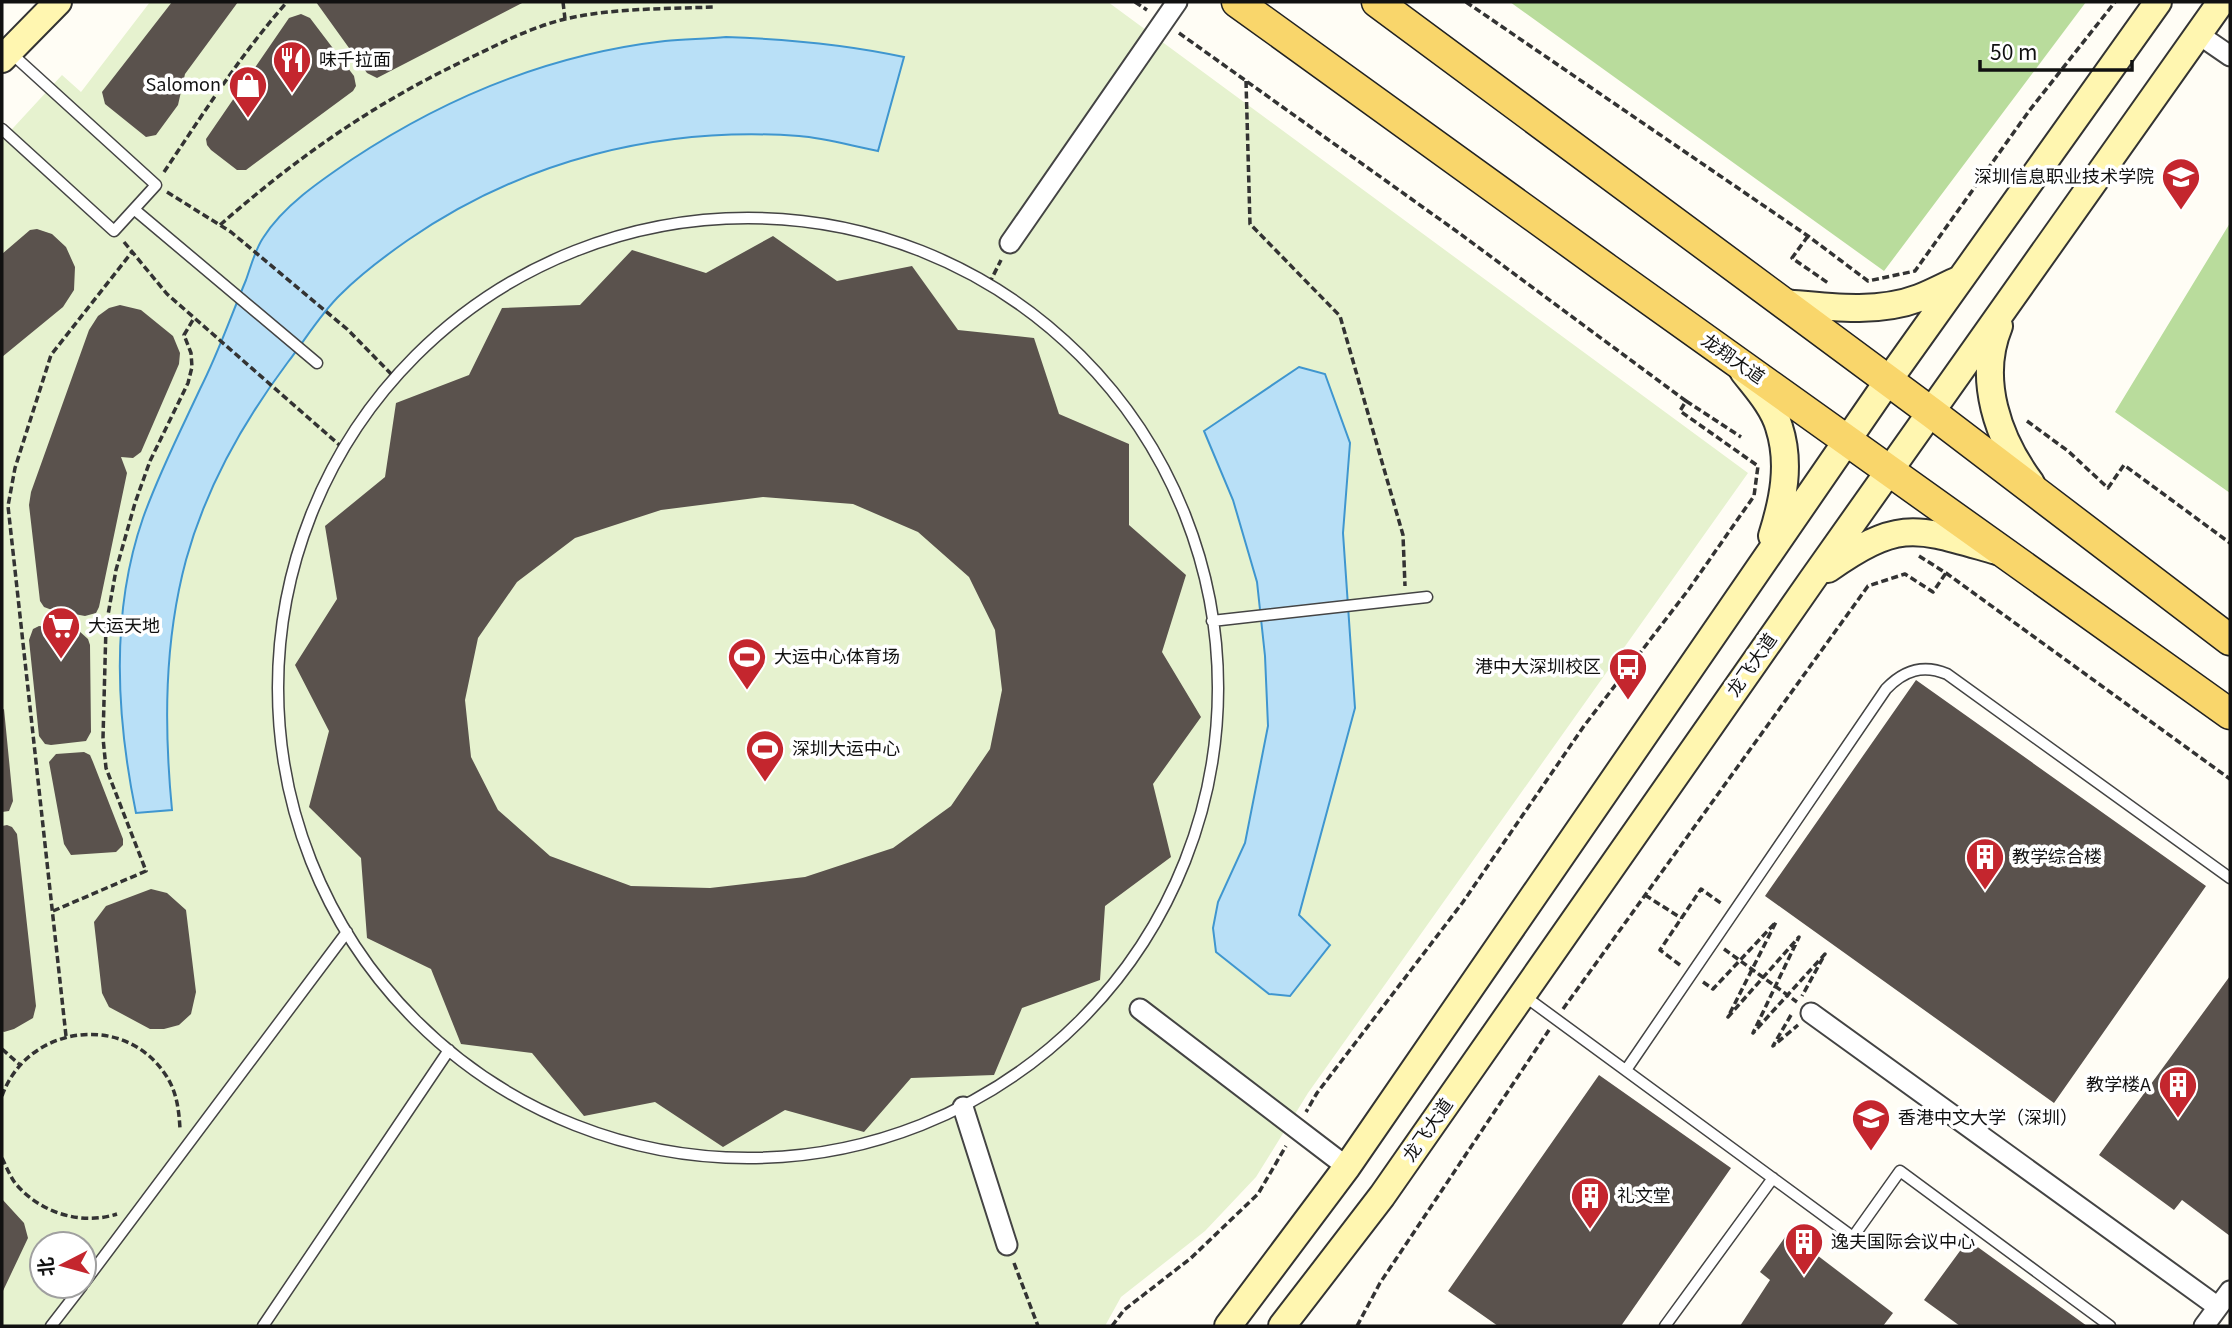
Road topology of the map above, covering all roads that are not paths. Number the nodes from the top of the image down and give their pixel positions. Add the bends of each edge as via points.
1 (58, 2) edge
2 (1178, 2) edge
3 (1237, 2) edge
4 (1377, 2) edge
5 (2158, 2) edge
6 (2221, 2) edge
7 (2198, 34) junction
8 (6, 55) edge
9 (2230, 56) edge
10 (2, 129) edge
11 (135, 209) junction
12 (1010, 243) road end
13 (1960, 280) junction
14 (2010, 299) junction
15 (1784, 303) junction
16 (1736, 361) junction
17 (317, 363) dead end
18 (1888, 380) junction
19 (1932, 413) junction
20 (1847, 440) junction
21 (1890, 471) junction
22 (2038, 493) junction
23 (2005, 553) junction
24 (1764, 560) junction
25 (1812, 580) junction
26 (1427, 597) dead end
27 (1212, 621) junction
28 (2230, 640) edge
29 (2230, 714) edge
30 (2230, 878) edge
31 (347, 932) junction
32 (1522, 994) junction
33 (1140, 1009) dead end
34 (1800, 1010) road end
35 (449, 1051) junction
36 (1626, 1070) junction
37 (963, 1107) junction
38 (1347, 1167) junction
39 (1773, 1178) junction
40 (1007, 1245) road end
41 (98, 1265) edge
42 (2230, 1291) edge
43 (71, 1300) edge
44 (2218, 1307) junction
45 (51, 1326) edge
46 (263, 1326) edge
47 (1228, 1326) edge
48 (1282, 1326) edge
49 (1665, 1326) edge
50 (2110, 1326) edge
51 (2204, 1326) edge

1 - 8 main road
2 - 12 street
3 - 16 main road, 龙翔大道
4 - 15 main road
5 - 13 main road
6 - 7 main road, 龙飞大道
7 - 9 street
7 - 14 main road, 龙飞大道
8 - 11 lane via 156,185
10 - 11 lane via 114,231
11 - 17 lane
13 - 15 main road via 1917,299 1882,306
13 - 18 main road
14 - 19 main road, 龙飞大道
14 - 22 main road via 1994,338 1990,364 1993,398 2000,432
15 - 18 main road
16 - 20 main road, 龙翔大道
16 - 24 main road via 1779,425 1784,455 1785,489
18 - 19 main road
18 - 20 main road
19 - 21 main road, 龙飞大道
19 - 22 main road
20 - 21 main road, 龙翔大道
20 - 24 main road
21 - 23 main road, 龙翔大道
21 - 25 main road, 龙飞大道
22 - 28 main road
23 - 25 main road via 1931,532 1905,531 1872,541
23 - 29 main road, 龙翔大道
24 - 38 main road
25 - 32 main road, 龙飞大道
26 - 27 lane
27 - 31 lane via 1195,547 1148,443 1078,354 989,284 884,237 834,225 771,218 732,217 656,226 582,247 481,301 450,324 395,378 344,449 310,519 285,619 280,671 284,749 300,825
27 - 37 lane via 1217,698 1209,776 1188,851 1156,921 1087,1014 1029,1066
30 - 36 lane via 1947,674 1922,668 1897,678 1886,689
31 - 35 lane via 393,995
31 - 41 lane
32 - 36 lane
32 - 48 main road, 龙飞大道 via 1382,1196
33 - 38 street
34 - 44 street
35 - 37 lane via 513,1096 559,1119 621,1142 698,1157 776,1159 828,1153 891,1137
35 - 46 lane
36 - 39 lane
37 - 40 street
38 - 47 main road
39 - 49 lane
39 - 50 lane via 1853,1237 1900,1171
42 - 44 street
43 - 45 lane
44 - 51 street

